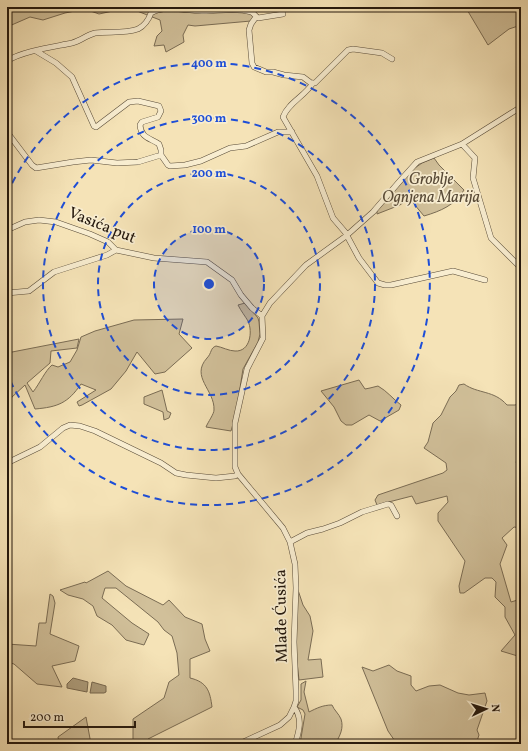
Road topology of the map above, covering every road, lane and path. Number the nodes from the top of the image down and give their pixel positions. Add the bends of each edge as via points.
1 (283, 14) dead end
2 (256, 17) junction
3 (36, 51) junction
4 (392, 60) dead end
5 (7, 62) edge
6 (313, 83) junction
7 (521, 107) edge
8 (7, 132) edge
9 (292, 132) junction
10 (462, 144) junction
11 (161, 155) junction
12 (7, 230) edge
13 (346, 236) junction
14 (116, 250) junction
15 (521, 268) edge
16 (485, 280) dead end
17 (7, 293) edge
18 (262, 316) junction
19 (7, 463) edge
20 (238, 474) junction
21 (397, 516) dead end
22 (290, 542) junction
23 (294, 707) junction
24 (239, 744) edge
25 (295, 744) edge

1 - 2 street
2 - 3 street via 250,12 235,9 157,10 137,29 95,33 73,43
2 - 6 street via 249,30 254,67 266,72 303,77
3 - 5 street
3 - 11 street via 56,62 72,77 96,127 129,102 138,101 159,106 161,111 158,117 142,122 140,127 144,137 159,144
4 - 6 street via 382,52 353,49 345,52
6 - 9 street via 283,117
7 - 10 street
8 - 11 street via 36,168 91,160 138,162
9 - 11 street via 278,132 246,146 230,148 185,165 170,166
9 - 13 street via 316,176 333,218
10 - 13 street via 418,162 373,212
10 - 15 street via 475,158 473,178 491,238
12 - 14 street, Vasića put via 25,222 56,222 108,242
13 - 16 street via 359,258 381,285 453,271
13 - 18 street via 306,265 270,303
14 - 17 street via 54,272 29,291
14 - 18 street, Vasića put via 154,258 207,262 232,280 241,295
18 - 20 street via 263,338 247,369 235,424 235,466
19 - 20 street via 40,446 70,425 95,431 176,473 216,478
20 - 22 street, Mlađe Ćusića via 283,528
21 - 22 street via 388,504
22 - 23 street, Mlađe Ćusića via 295,564 296,588
23 - 24 street via 289,717 280,725
23 - 25 street via 299,714 300,728

